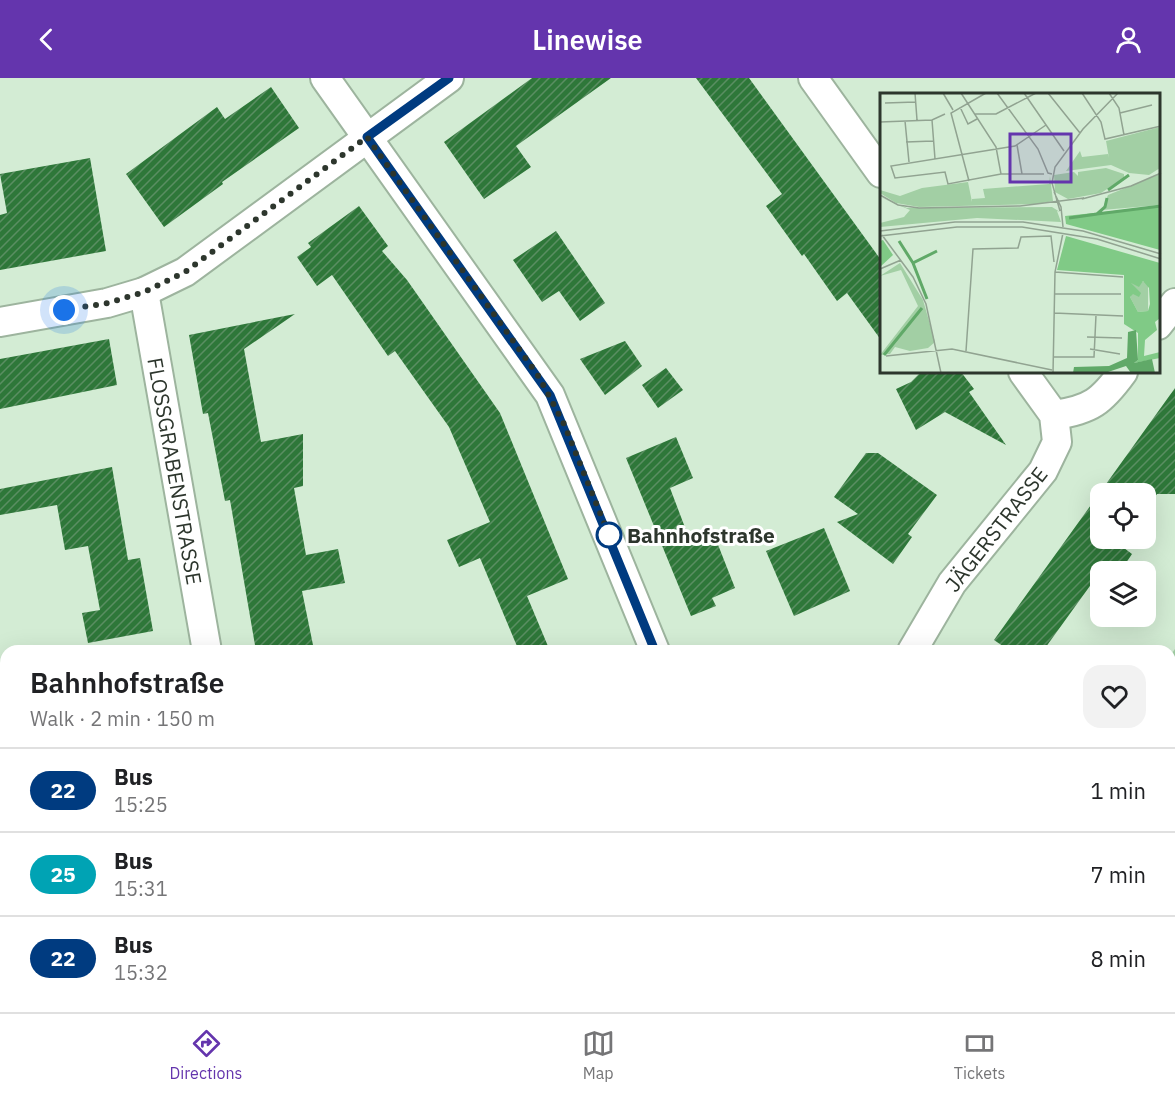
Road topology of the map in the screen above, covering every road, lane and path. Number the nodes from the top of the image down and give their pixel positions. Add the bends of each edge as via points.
1 (325, 78) edge
2 (449, 78) edge
3 (813, 78) edge
4 (367, 137) junction
5 (880, 172) edge
6 (144, 292) junction
7 (1175, 303) edge
8 (0, 322) edge
9 (1160, 322) edge
10 (1024, 374) edge
11 (1122, 374) edge
12 (1054, 415) junction
13 (206, 645) edge
14 (653, 645) edge
15 (916, 645) edge

1 - 4 street
2 - 4 street
3 - 5 street
4 - 6 street via 185,272
4 - 14 street via 550,395
6 - 8 street via 108,303
6 - 13 street, FLOSSGRABENSTRASSE
7 - 9 street
10 - 12 street
11 - 12 street via 1106,395 1085,409
12 - 15 street, JÄGERSTRASSE via 1058,442 1043,471 952,583

